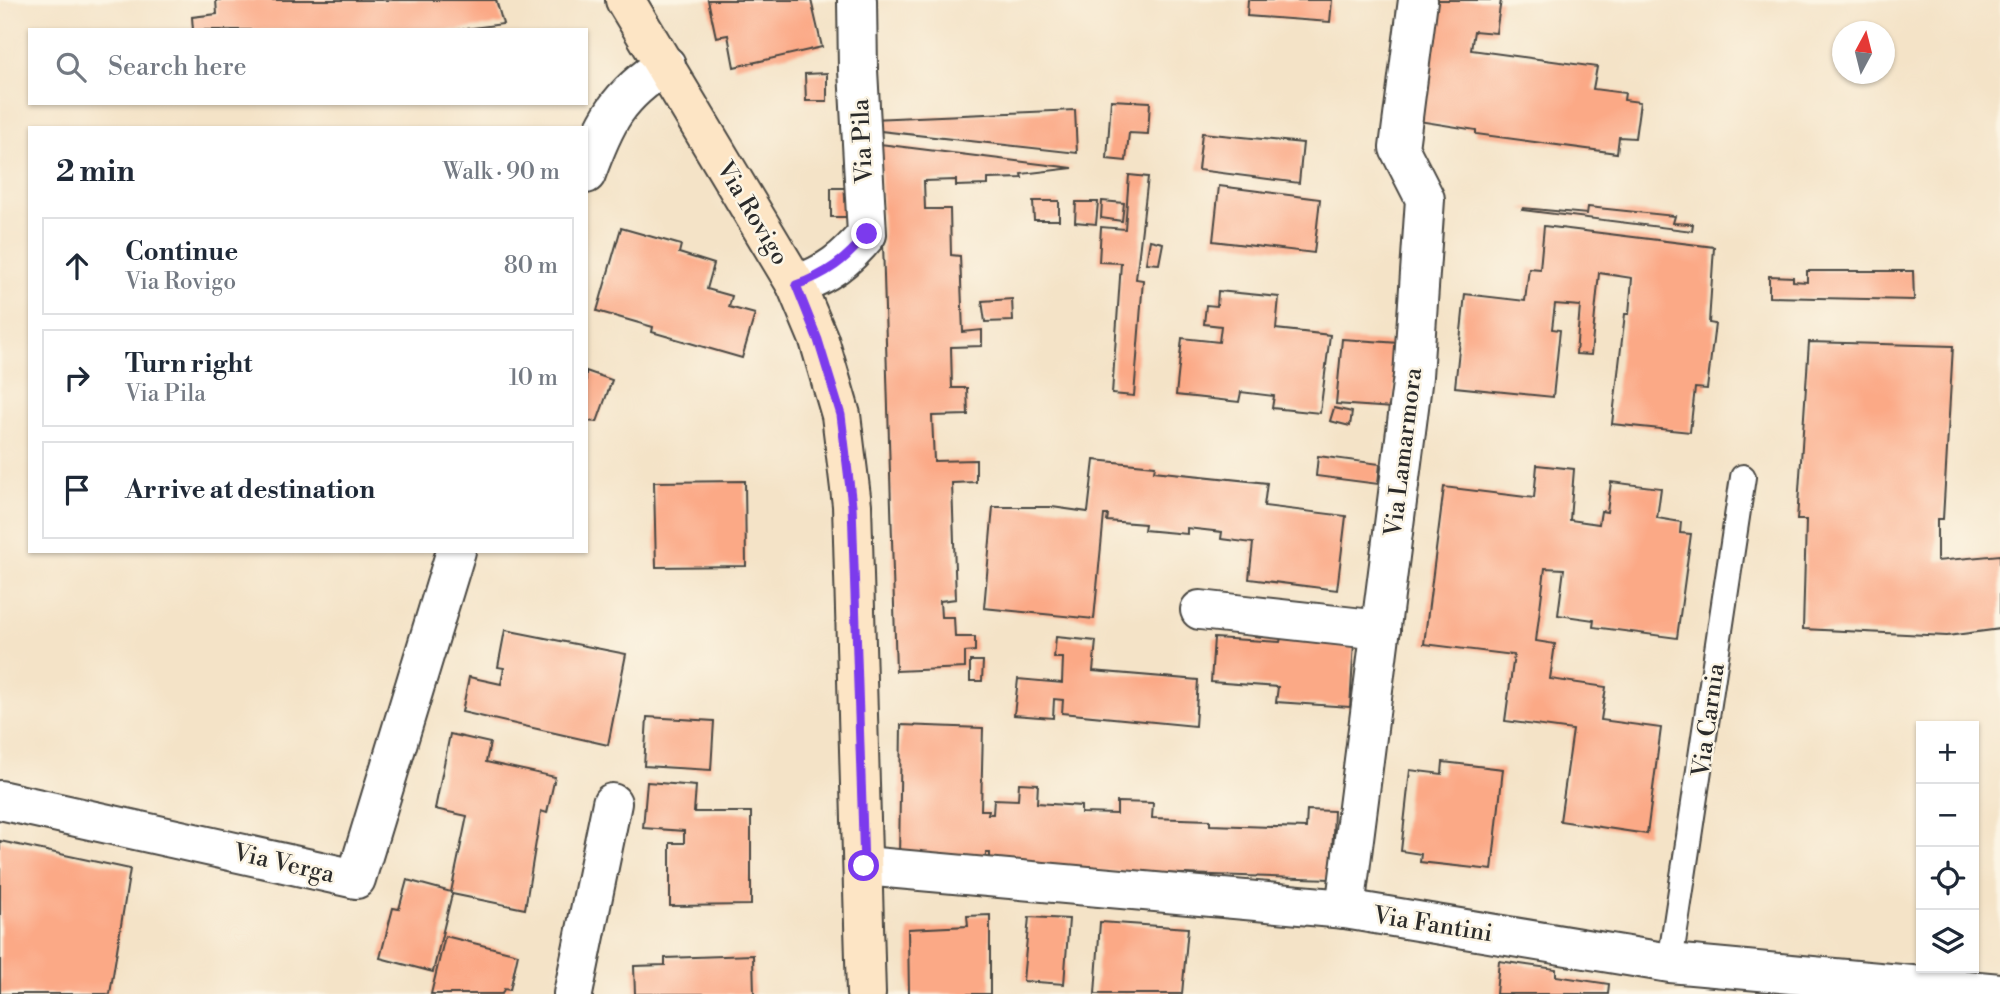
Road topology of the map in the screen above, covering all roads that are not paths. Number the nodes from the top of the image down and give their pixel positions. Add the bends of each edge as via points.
1 (625, 0) edge
2 (857, 0) edge
3 (1418, 0) edge
4 (666, 65) junction
5 (588, 168) edge
6 (796, 285) junction
7 (1743, 477) dead end
8 (455, 553) edge
9 (1200, 610) dead end
10 (1381, 630) junction
11 (0, 800) edge
12 (611, 803) dead end
13 (864, 866) junction
14 (1345, 909) junction
15 (1670, 963) junction
16 (1993, 993) edge
17 (573, 994) edge
18 (866, 994) edge

1 - 4 main road, Via Rovigo
2 - 6 street, Via Pila via 867,234 825,275
3 - 10 street, Via Lamarmora via 1399,148 1425,199 1413,376
4 - 5 street via 638,82 618,106 601,132
4 - 6 main road, Via Rovigo
6 - 13 main road, Via Rovigo via 841,415 852,505
7 - 15 lane, Via Carnia
8 - 11 street, Via Verga via 356,879
9 - 10 street
10 - 14 street, Via Lamarmora
12 - 17 street
13 - 14 street, Via Fantini
13 - 18 main road, Via Rovigo
14 - 15 street, Via Fantini
15 - 16 street, Via Fantini

